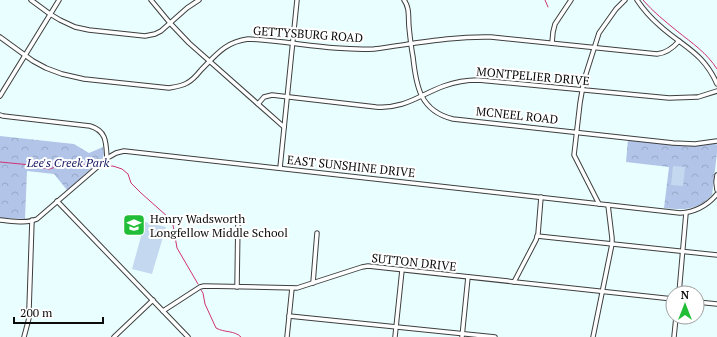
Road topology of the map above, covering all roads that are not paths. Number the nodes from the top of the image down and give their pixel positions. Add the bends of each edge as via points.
1 (31, 0) edge
2 (58, 0) edge
3 (151, 0) edge
4 (199, 0) edge
5 (297, 0) edge
6 (405, 0) edge
7 (571, 0) edge
8 (625, 0) edge
9 (637, 0) edge
10 (50, 14) junction
11 (170, 23) junction
12 (0, 37) edge
13 (679, 41) junction
14 (552, 43) junction
15 (293, 44) junction
16 (411, 44) junction
17 (594, 48) junction
18 (24, 55) junction
19 (209, 62) junction
20 (717, 84) edge
21 (582, 90) junction
22 (717, 91) edge
23 (0, 96) edge
24 (287, 97) junction
25 (422, 97) junction
26 (258, 104) junction
27 (0, 115) edge
28 (284, 128) junction
29 (577, 132) junction
30 (717, 140) edge
31 (107, 158) junction
32 (280, 168) junction
33 (717, 175) edge
34 (717, 190) edge
35 (717, 194) edge
36 (541, 197) junction
37 (57, 201) junction
38 (599, 204) junction
39 (608, 205) junction
40 (686, 213) junction
41 (238, 218) dead end
42 (0, 220) edge
43 (32, 220) junction
44 (317, 233) dead end
45 (537, 236) junction
46 (612, 244) junction
47 (683, 251) junction
48 (717, 254) edge
49 (402, 270) junction
50 (468, 277) junction
51 (514, 282) junction
52 (312, 283) junction
53 (680, 285) edge
54 (237, 287) junction
55 (292, 288) junction
56 (602, 291) junction
57 (665, 298) edge
58 (153, 300) junction
59 (705, 303) edge
60 (717, 304) edge
61 (163, 311) junction
62 (289, 316) junction
63 (675, 325) edge
64 (396, 326) junction
65 (462, 335) edge
66 (24, 337) edge
67 (114, 337) edge
68 (188, 337) edge
69 (287, 337) edge
70 (395, 337) edge
71 (495, 337) edge
72 (593, 337) edge
73 (674, 337) edge

1 - 10 street
2 - 10 street
3 - 11 street
4 - 11 street
5 - 15 street
6 - 16 street, MCNEEL ROAD via 409,10
7 - 14 street via 555,24
8 - 17 street via 600,30
9 - 13 street via 648,15
10 - 11 street via 84,29 139,36 155,34
10 - 18 street
11 - 19 street
12 - 18 street, GETTYSBURG ROAD
13 - 17 street, GETTYSBURG ROAD via 670,50 657,54
13 - 20 street via 704,61
14 - 16 street, GETTYSBURG ROAD via 473,37
14 - 17 street, GETTYSBURG ROAD
15 - 16 street, GETTYSBURG ROAD via 352,50
15 - 19 street, GETTYSBURG ROAD via 242,40 224,48
15 - 24 street
16 - 25 street, MCNEEL ROAD via 415,78
17 - 21 street
18 - 19 street, GETTYSBURG ROAD via 46,68 73,77 163,88 189,82
18 - 23 street
19 - 26 street
21 - 22 street, MONTPELIER DRIVE via 669,98 698,97
21 - 25 street, MONTPELIER DRIVE via 478,80 459,82
21 - 29 street
24 - 25 street, MONTPELIER DRIVE via 381,107 401,105
24 - 26 street, MONTPELIER DRIVE via 266,96
24 - 28 street
25 - 29 street, MCNEEL ROAD via 435,111 449,118
26 - 28 street
27 - 31 street via 97,128 104,137
28 - 32 street
29 - 30 street, MCNEEL ROAD via 686,144
29 - 38 street via 574,155
31 - 32 street, EAST SUNSHINE DRIVE via 124,151
31 - 37 street, EAST SUNSHINE DRIVE
32 - 36 street, EAST SUNSHINE DRIVE
33 - 34 street
35 - 40 street, EAST SUNSHINE DRIVE via 704,206
36 - 38 street, EAST SUNSHINE DRIVE
36 - 45 street
37 - 43 street, EAST SUNSHINE DRIVE
37 - 58 street
38 - 39 street, EAST SUNSHINE DRIVE
39 - 40 street, EAST SUNSHINE DRIVE
39 - 46 street
40 - 47 street
41 - 54 street
42 - 43 street
43 - 66 street via 29,310
44 - 52 street
45 - 46 street
45 - 51 street
46 - 47 street
46 - 56 street
47 - 48 street
47 - 53 street
49 - 50 street, SUTTON DRIVE
49 - 52 street, SUTTON DRIVE via 364,267
49 - 64 street
50 - 51 street, SUTTON DRIVE
50 - 65 street
51 - 56 street, SUTTON DRIVE
52 - 55 street, SUTTON DRIVE
54 - 55 street, SUTTON DRIVE
54 - 61 street, SUTTON DRIVE via 200,287
55 - 62 street
56 - 57 street, SUTTON DRIVE
56 - 72 street
58 - 61 street
58 - 67 street
59 - 60 street
61 - 68 street
62 - 64 street
62 - 69 street
63 - 73 street
64 - 65 street
64 - 70 street
65 - 71 street

